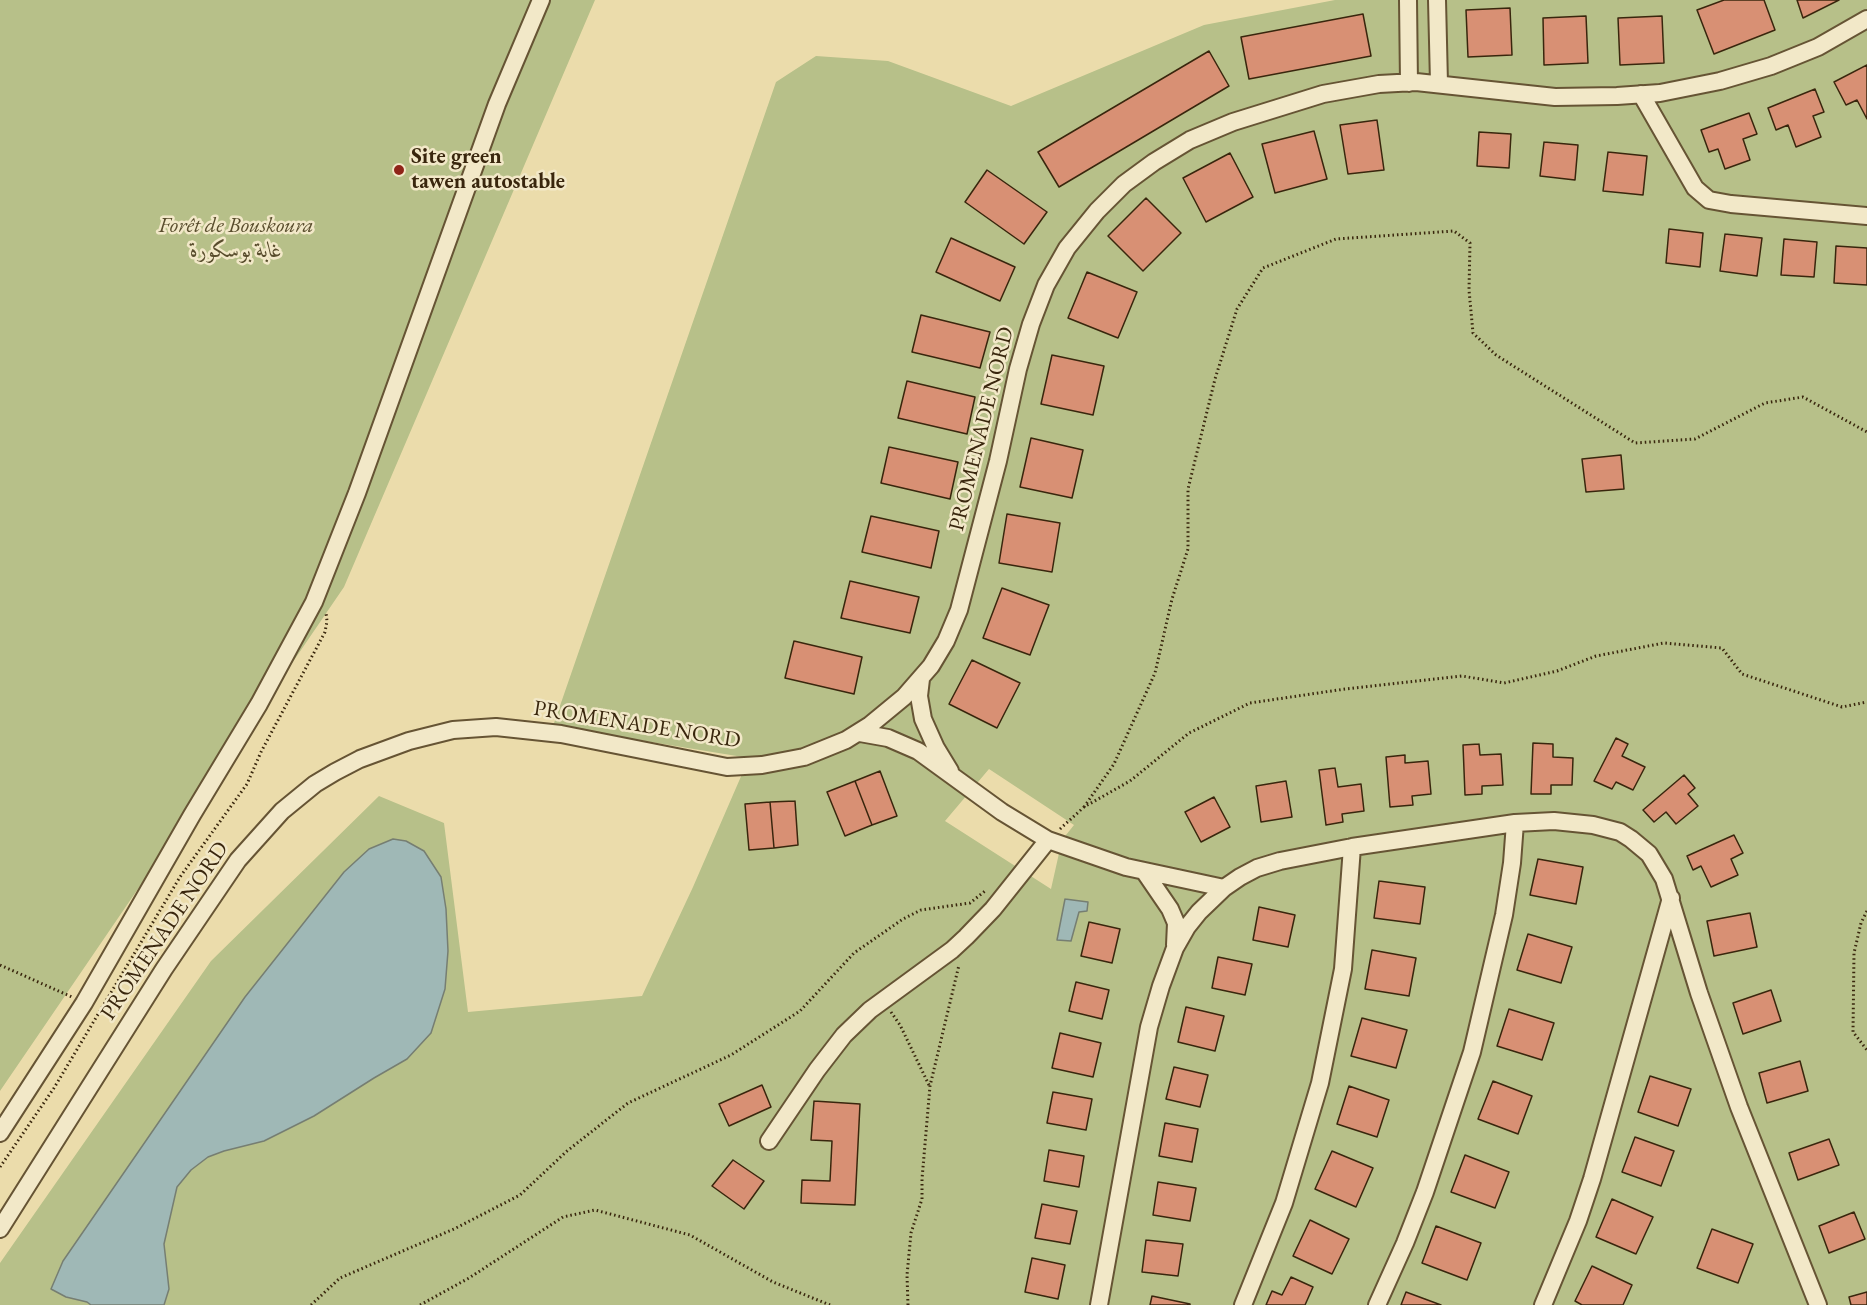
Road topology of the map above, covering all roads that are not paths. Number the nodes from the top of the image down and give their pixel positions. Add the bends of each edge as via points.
1 (541, 0) edge
2 (1408, 0) edge
3 (1437, 0) edge
4 (1867, 19) edge
5 (1409, 83) junction
6 (1439, 83) junction
7 (1641, 94) junction
8 (1867, 216) edge
9 (921, 679) junction
10 (860, 733) junction
11 (954, 777) junction
12 (1515, 823) junction
13 (1048, 840) junction
14 (1352, 847) junction
15 (1144, 871) junction
16 (1224, 888) junction
17 (1671, 897) junction
18 (1175, 948) junction
19 (0, 1133) edge
20 (769, 1141) dead end
21 (0, 1229) edge
22 (1102, 1302) edge
23 (1243, 1305) edge
24 (1377, 1305) edge
25 (1543, 1305) edge
26 (1818, 1305) edge

1 - 19 street via 497,104 314,602 84,1003
2 - 5 street
3 - 6 street
4 - 7 street, PROMENADE NORD via 1818,47 1751,73
5 - 6 street, PROMENADE NORD
5 - 9 street, PROMENADE NORD via 1379,84 1301,100 1190,140 1124,184 1083,228 1056,267 1031,324 962,599 946,640
6 - 7 street, PROMENADE NORD via 1555,97
7 - 8 street via 1695,188 1709,200
9 - 10 street, PROMENADE NORD
9 - 11 street via 923,719
10 - 11 street via 908,746
10 - 21 street, PROMENADE NORD via 804,757 727,767 561,734 496,727 466,729 409,741 335,772 282,811 238,860
11 - 13 street
12 - 14 street
12 - 17 street via 1573,822 1620,832 1649,854
12 - 24 street via 1504,915 1472,1052 1406,1243
13 - 15 street
13 - 20 street via 966,937 870,1010 840,1040
14 - 16 street via 1269,864
14 - 23 street via 1342,969 1320,1083 1284,1203
15 - 16 street
15 - 18 street via 1174,917
16 - 18 street via 1194,917
17 - 25 street via 1592,1179
17 - 26 street via 1739,1107
18 - 22 street via 1145,1041

